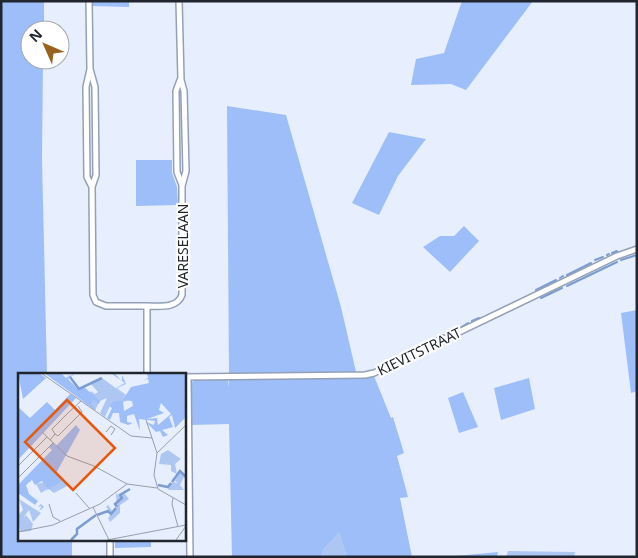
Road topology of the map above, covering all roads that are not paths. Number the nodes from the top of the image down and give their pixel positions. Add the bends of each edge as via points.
1 (89, 1) edge
2 (179, 1) edge
3 (90, 69) junction
4 (181, 80) junction
5 (182, 186) junction
6 (92, 187) junction
7 (637, 249) edge
8 (147, 306) junction
9 (147, 373) edge
10 (186, 377) edge
11 (110, 540) edge
12 (110, 557) edge
13 (190, 557) edge

1 - 3 street
2 - 4 street, VARESELAAN
3 - 6 street via 96,106 96,175
3 - 6 street via 86,87 87,177
4 - 5 street, VARESELAAN via 186,171
4 - 5 street, VARESELAAN via 176,91 177,172
5 - 8 street, VARESELAAN via 182,295 175,304
6 - 8 street, VARESELAAN via 93,295 96,302 106,306
7 - 10 street, KIEVITSTRAAT via 608,260 374,374
8 - 9 street
10 - 13 street
11 - 12 street

